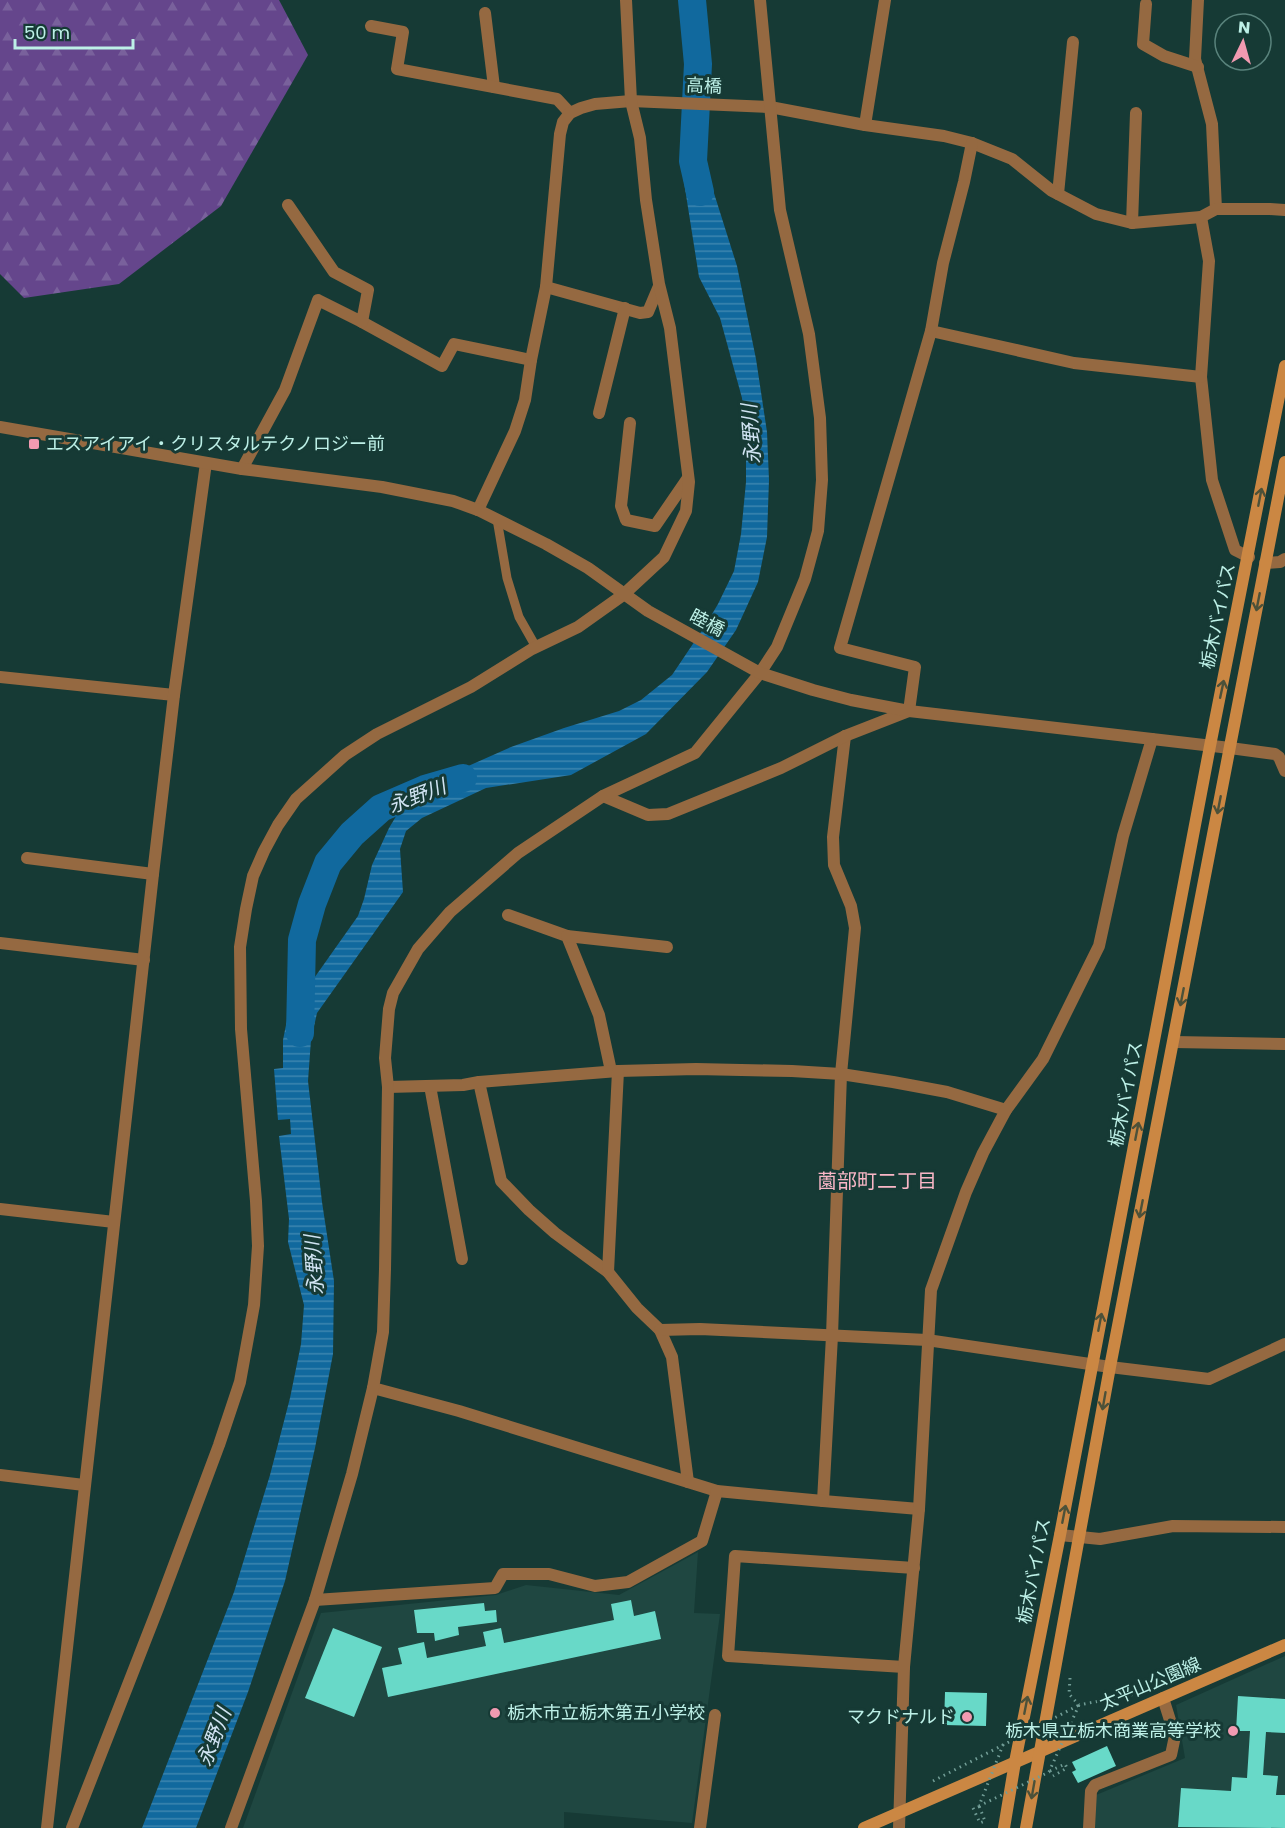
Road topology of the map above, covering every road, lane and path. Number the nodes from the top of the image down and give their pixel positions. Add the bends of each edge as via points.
1 (626, 0) edge
2 (760, 0) edge
3 (885, 0) edge
4 (1198, 0) edge
5 (1146, 4) dead end
6 (484, 13) dead end
7 (371, 26) dead end
8 (1073, 42) dead end
9 (1198, 67) junction
10 (494, 87) junction
11 (631, 102) junction
12 (770, 107) junction
13 (570, 112) junction
14 (1136, 113) dead end
15 (865, 124) junction
16 (972, 143) junction
17 (1058, 194) junction
18 (288, 205) dead end
19 (1216, 209) junction
20 (1285, 210) edge
21 (1201, 217) junction
22 (1132, 223) junction
23 (659, 284) junction
24 (546, 287) junction
25 (625, 308) junction
26 (362, 322) junction
27 (931, 331) junction
28 (531, 360) junction
29 (1285, 366) edge
30 (1201, 377) junction
31 (599, 413) dead end
32 (630, 423) dead end
33 (0, 427) edge
34 (1285, 462) edge
35 (206, 463) junction
36 (242, 469) junction
37 (688, 478) junction
38 (478, 510) junction
39 (497, 519) junction
40 (1249, 557) junction
41 (1285, 559) edge
42 (1265, 562) junction
43 (623, 595) junction
44 (536, 647) junction
45 (755, 669) junction
46 (0, 677) edge
47 (174, 695) junction
48 (909, 711) junction
49 (845, 736) junction
50 (1152, 739) junction
51 (1210, 746) junction
52 (1230, 748) junction
53 (1282, 756) edge
54 (1285, 771) edge
55 (603, 796) junction
56 (27, 858) dead end
57 (153, 874) junction
58 (508, 915) dead end
59 (567, 936) junction
60 (0, 943) edge
61 (667, 947) dead end
62 (144, 960) junction
63 (1173, 1042) junction
64 (1285, 1044) edge
65 (615, 1071) junction
66 (841, 1074) junction
67 (479, 1082) junction
68 (430, 1086) junction
69 (388, 1087) junction
70 (1006, 1110) junction
71 (0, 1209) edge
72 (114, 1222) junction
73 (462, 1259) dead end
74 (608, 1272) junction
75 (660, 1329) junction
76 (832, 1336) junction
77 (927, 1340) junction
78 (1285, 1344) edge
79 (1092, 1364) junction
80 (1110, 1367) junction
81 (373, 1388) junction
82 (0, 1476) edge
83 (688, 1482) junction
84 (84, 1485) junction
85 (717, 1491) junction
86 (823, 1501) junction
87 (919, 1509) junction
88 (1285, 1527) edge
89 (1060, 1535) junction
90 (1080, 1537) junction
91 (914, 1568) junction
92 (315, 1600) junction
93 (1285, 1645) edge
94 (904, 1667) junction
95 (1070, 1678) dead end
96 (1144, 1692) dead end
97 (1163, 1698) junction
98 (1079, 1705) junction
99 (715, 1715) dead end
100 (1006, 1735) dead end
101 (1003, 1745) junction
102 (1040, 1751) junction
103 (1015, 1762) junction
104 (1049, 1772) junction
105 (1053, 1776) dead end
106 (933, 1781) dead end
107 (979, 1806) junction
108 (973, 1808) dead end
109 (900, 1812) junction
110 (47, 1828) edge
111 (72, 1828) edge
112 (231, 1828) edge
113 (700, 1828) edge
114 (864, 1828) edge
115 (898, 1828) edge
116 (1004, 1828) edge
117 (1026, 1828) edge
118 (1089, 1828) edge

1 - 11 street
2 - 12 street
3 - 15 street
4 - 9 street
5 - 9 street via 1143,44
6 - 10 street
7 - 10 street via 403,32 397,69
8 - 17 street
9 - 19 street via 1212,124
10 - 13 street via 557,99
11 - 12 street, 高橋
11 - 13 street, 高橋 via 595,104
11 - 23 street
12 - 15 street, 高橋
12 - 45 street via 780,210 809,334 820,418 822,480 818,531 805,579 777,647
13 - 24 street via 560,134
14 - 22 street
15 - 16 street, 高橋
16 - 17 street, 高橋 via 1012,159
16 - 27 street
17 - 22 street, 高橋 via 1096,214
18 - 26 street via 334,272 368,290
19 - 20 street
19 - 21 street
21 - 22 street, 高橋
21 - 30 street via 1209,261
23 - 25 street via 648,312
23 - 37 street via 670,328
24 - 25 street
24 - 28 street
25 - 31 street
26 - 28 street via 442,366 454,345
26 - 36 street via 318,300 285,390
27 - 30 street via 1074,363
27 - 48 street via 840,648 915,667
28 - 38 street via 515,431
40 -> 29 main road, 栃木バイパス
30 - 40 street via 1212,480 1235,550
32 - 37 street via 621,506 626,520 655,525
33 - 35 street, 睦橋
34 - 42 main road, 栃木バイパス
35 - 36 street, 睦橋
35 - 47 street
36 - 38 street, 睦橋 via 382,487
37 - 43 street via 686,511 664,558
38 - 39 street, 睦橋
39 - 43 street, 睦橋 via 588,568
39 - 44 lane via 510,588 519,617
51 -> 40 main road, 栃木バイパス
41 - 42 street
42 -> 52 main road, 栃木バイパス
43 - 44 street via 578,627
43 - 45 street, 睦橋
44 - 111 street via 345,755 296,799 278,825 253,876 240,947 239,988 258,1246 254,1305 240,1382
45 - 48 street, 睦橋 via 813,690
45 - 55 street via 695,753
46 - 47 street
47 - 57 street
48 - 49 street
48 - 50 street, 睦橋
49 - 55 street via 781,768 668,814 648,815
49 - 66 street via 833,837 834,865 855,928
50 - 51 street, 睦橋
50 - 70 street via 1123,836 1099,946 1043,1059
51 - 52 street, 睦橋
79 -> 51 main road, 栃木バイパス
52 - 53 street, 睦橋
52 -> 63 main road, 栃木バイパス
53 - 54 street
55 - 69 street via 490,875 418,949 393,993 389,1009 385,1058
56 - 57 street
57 - 62 street
58 - 59 street
59 - 61 street
59 - 65 street via 599,1015
60 - 62 street
62 - 72 street
63 - 64 street
63 -> 80 main road, 栃木バイパス
65 - 66 street via 741,1069
65 - 67 street
65 - 74 street
66 - 70 street via 947,1092
66 - 76 street
67 - 68 street
67 - 74 street via 501,1181 555,1233
68 - 69 street
68 - 73 street
69 - 81 street via 386,1269
70 - 77 street via 970,1182 931,1290
71 - 72 street
72 - 84 street
74 - 75 street
75 - 76 street
75 - 83 street via 672,1357
76 - 77 street
76 - 86 street
77 - 79 street
77 - 87 street
78 - 80 street via 1209,1379
79 - 80 street
89 -> 79 main road, 栃木バイパス
80 -> 90 main road, 栃木バイパス
81 - 83 street
81 - 92 street
82 - 84 street
83 - 85 street
84 - 110 street
85 - 86 street
85 - 92 street via 702,1541 628,1582 595,1586 549,1574 503,1574 495,1588
86 - 87 street
87 - 91 street
88 - 90 street via 1173,1526 1100,1539
89 - 90 street
103 -> 89 main road, 栃木バイパス
90 - 102 main road, 栃木バイパス
91 - 94 street
91 - 94 street via 735,1556 728,1656
92 - 112 street
93 - 97 main road, 太平山公園線
94 - 109 street
95 - 98 path via 1069,1694
96 - 98 path
97 - 102 main road, 太平山公園線
97 - 118 street via 1175,1736 1171,1755 1095,1785 1091,1791
98 - 101 path, bridge
98 - 104 path, bridge
99 - 113 street
100 - 101 path
101 - 106 path
101 - 107 path, bridge
102 - 103 main road, 太平山公園線
102 -> 117 main road, 栃木バイパス
103 - 109 main road, 太平山公園線
103 - 116 main road, 栃木バイパス
104 - 105 path via 1065,1764 1067,1768
104 - 107 path, bridge
107 - 108 path via 985,1821 980,1823
109 - 114 main road, 太平山公園線
109 - 115 street

